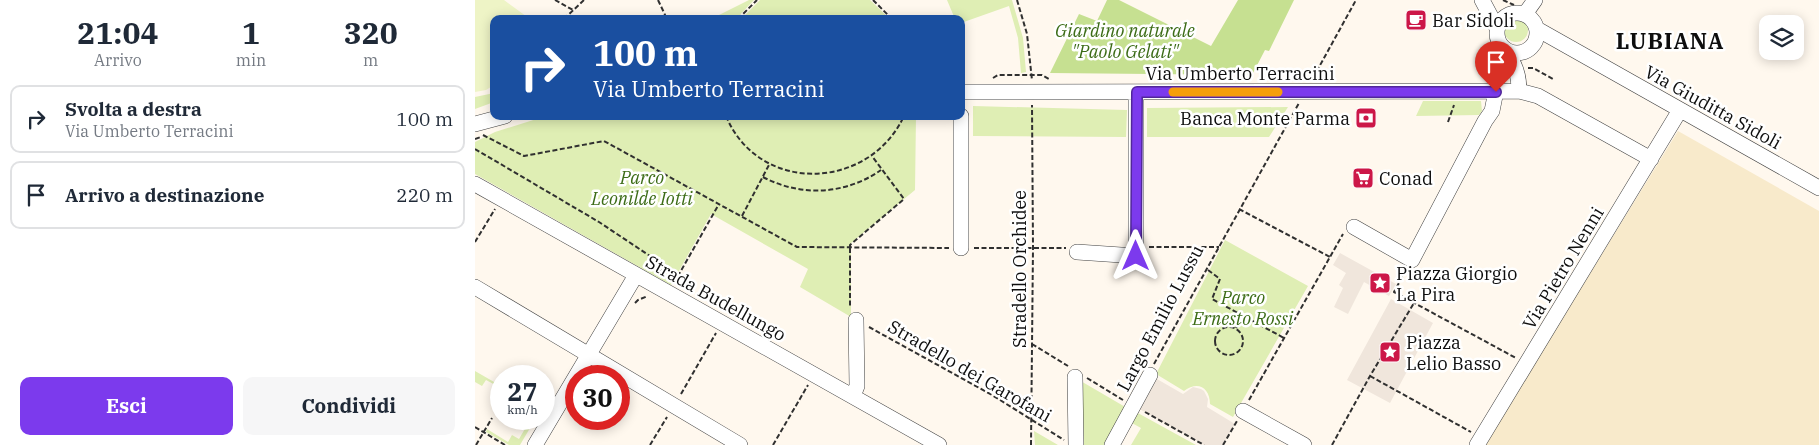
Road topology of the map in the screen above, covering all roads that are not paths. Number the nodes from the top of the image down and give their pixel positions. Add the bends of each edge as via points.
1 (1483, 0) edge
2 (1535, 0) edge
3 (1518, 14) junction
4 (1497, 28) junction
5 (1534, 40) junction
6 (1505, 50) junction
7 (965, 92) edge
8 (1137, 92) junction
9 (1496, 92) junction
10 (1519, 92) junction
11 (1680, 110) junction
12 (498, 120) edge
13 (961, 120) edge
14 (478, 133) edge
15 (1651, 159) junction
16 (475, 184) edge
17 (1819, 188) edge
18 (1354, 227) road end
19 (961, 248) dead end
20 (1077, 252) dead end
21 (636, 275) junction
22 (475, 288) edge
23 (856, 320) road end
24 (589, 355) junction
25 (1150, 375) road end
26 (1075, 377) dead end
27 (853, 396) junction
28 (1243, 411) road end
29 (1479, 442) edge
30 (1070, 443) edge
31 (535, 445) edge
32 (740, 445) edge
33 (939, 445) edge
34 (1112, 445) edge
35 (1304, 445) edge

1 - 3 street, Via Giuditta Sidoli
1 - 4 street, Via Giuditta Sidoli
2 - 3 street
3 - 4 street via 1500,22
3 - 5 street, Via Giuditta Sidoli via 1535,23
4 - 6 street, Via Giuditta Sidoli via 1498,40
5 - 6 street via 1515,54
5 - 10 street via 1525,62
5 - 11 street, Via Giuditta Sidoli via 1563,44
6 - 10 street, Via Giuditta Sidoli via 1516,68
7 - 8 street, Via Umberto Terracini
8 - 9 street, Via Umberto Terracini
8 - 20 street via 1136,256
9 - 10 street, Via Umberto Terracini
9 - 18 street via 1492,111 1411,260
10 - 15 street via 1538,96
11 - 15 street, Via Pietro Nenni
11 - 17 street, Via Giuditta Sidoli
12 - 14 street
13 - 19 street
15 - 29 street, Via Pietro Nenni
16 - 21 street, Strada Budellungo
21 - 24 street
21 - 27 street, Strada Budellungo
22 - 24 street
23 - 27 street via 857,386
24 - 31 street
24 - 32 street
25 - 34 street, Largo Emilio Lussu
26 - 30 street
27 - 33 street, Strada Budellungo
28 - 35 street

